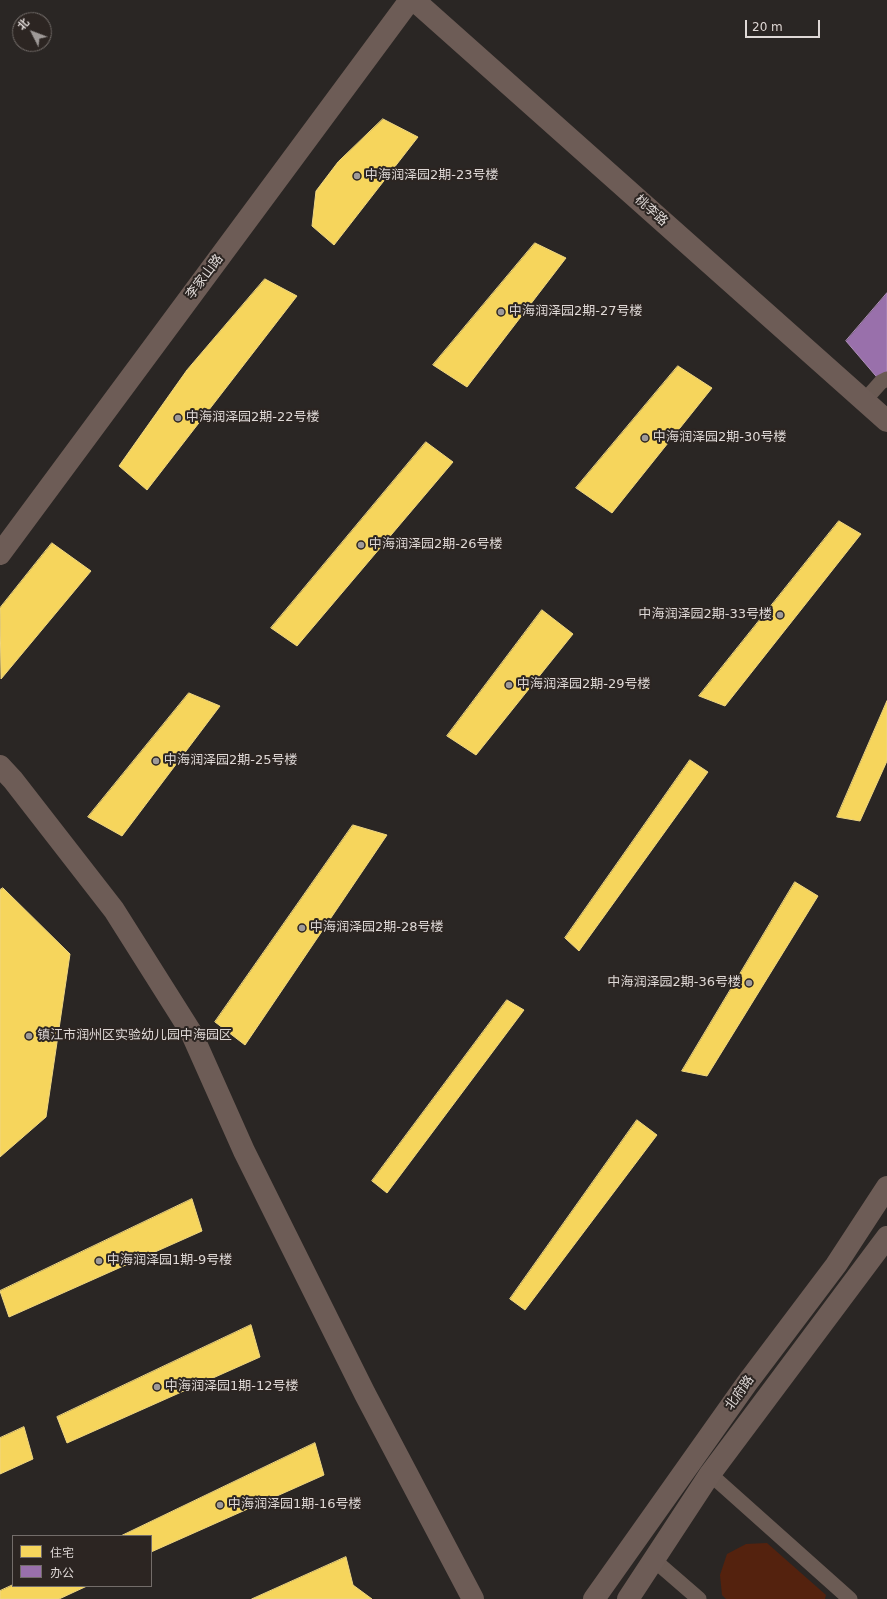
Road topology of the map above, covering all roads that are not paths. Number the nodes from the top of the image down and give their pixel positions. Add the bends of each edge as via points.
1 (410, 0) edge
2 (414, 0) edge
3 (887, 379) edge
4 (864, 400) junction
5 (887, 421) edge
6 (0, 554) edge
7 (0, 766) edge
8 (887, 1187) edge
9 (887, 1237) edge
10 (710, 1474) junction
11 (654, 1560) junction
12 (473, 1599) edge
13 (594, 1599) edge
14 (628, 1599) edge
15 (699, 1599) edge
16 (850, 1599) edge

1 - 6 street, 李家山路
2 - 4 street, 桃李路
3 - 4 lane
4 - 5 street, 桃李路
7 - 12 street via 114,910 191,1032 250,1165 365,1394
8 - 13 street, 北府路 via 836,1265 747,1383
9 - 10 street, 北府路
10 - 11 street, 北府路
10 - 16 lane
11 - 14 street, 北府路
11 - 15 lane

